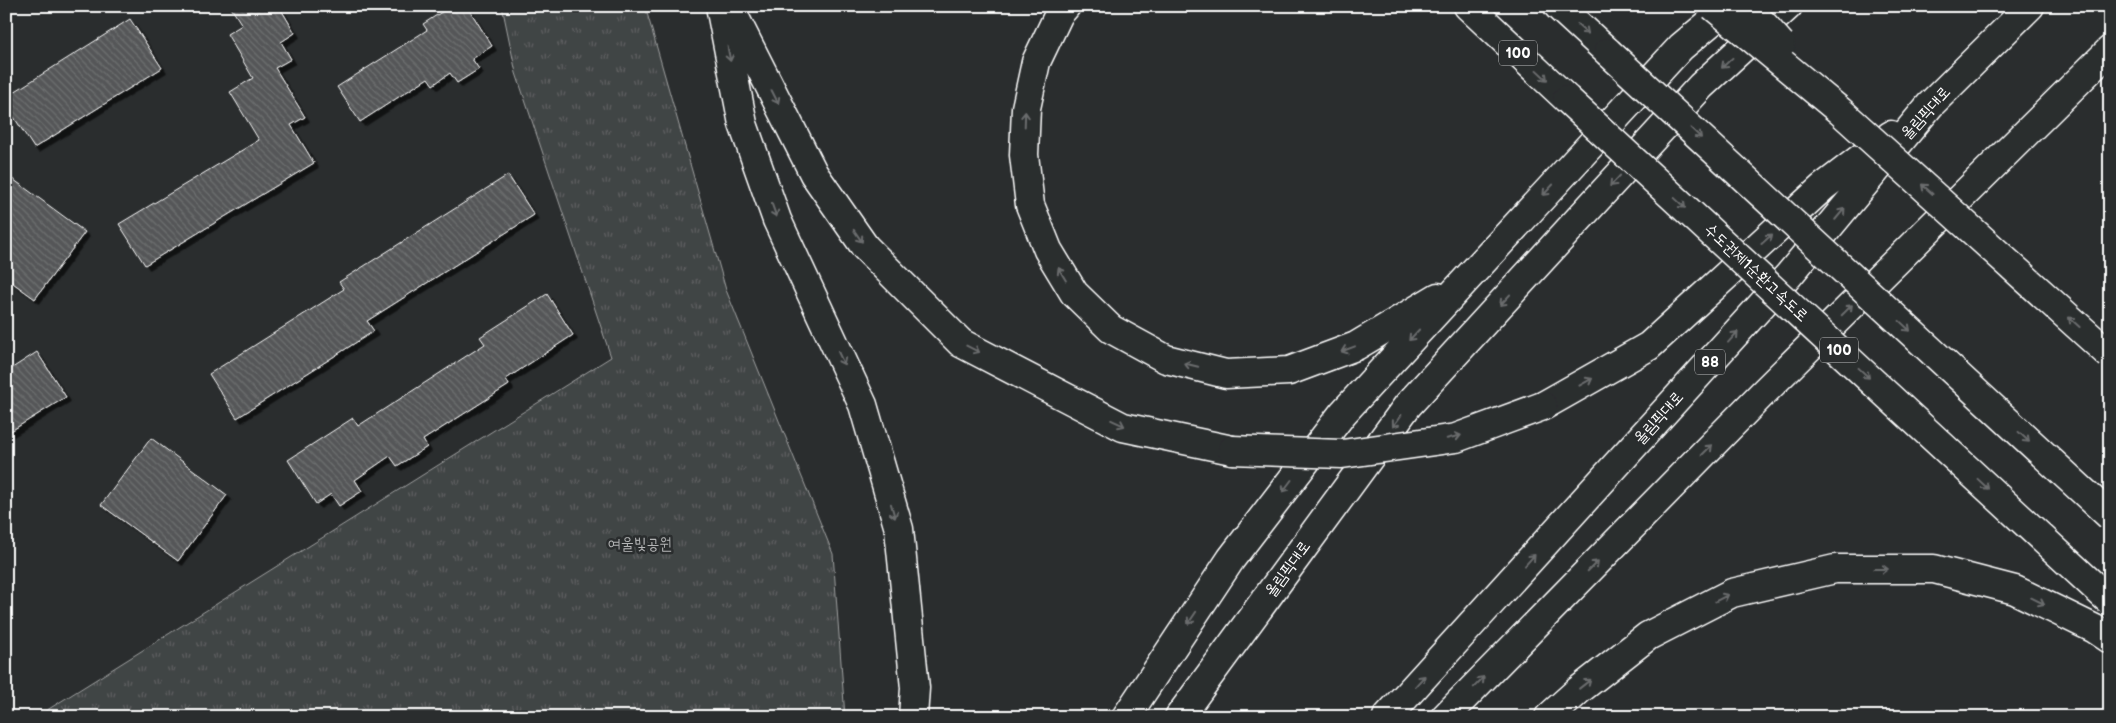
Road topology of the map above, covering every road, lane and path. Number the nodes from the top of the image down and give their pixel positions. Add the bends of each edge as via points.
1 (720, 6) edge
2 (729, 6) edge
3 (1066, 6) edge
4 (1468, 6) edge
5 (1558, 6) edge
6 (1713, 6) edge
7 (1730, 6) edge
8 (1747, 6) edge
9 (1788, 6) edge
10 (2030, 6) edge
11 (1681, 47) junction
12 (2110, 50) edge
13 (1930, 105) junction
14 (1840, 111) junction
15 (1465, 280) junction
16 (2110, 355) edge
17 (2110, 516) edge
18 (2110, 601) edge
19 (2110, 639) edge
20 (913, 717) edge
21 (1126, 717) edge
22 (1179, 717) edge
23 (1387, 717) edge
24 (1445, 717) edge
25 (1549, 717) edge

1 -> 20 highway via 743,124 777,220 863,405 898,529 915,688
2 -> 13 highway, bridge via 814,174 865,247 961,343 1123,427 1232,450 1342,454 1456,438 1543,406 1649,346 1823,187
15 -> 3 highway via 1356,346 1289,372 1226,374 1166,359 1111,329 1074,293 1048,250 1030,205 1024,156 1026,108 1036,62
4 -> 18 highway, 수도권제1순환고속도로 / 100, bridge
5 -> 17 highway, bridge
6 - 11 highway
6 - 14 highway, bridge
7 - 11 highway
8 - 14 highway, bridge
9 -> 22 highway, 올림픽대로 via 1702,86 1408,405
10 - 13 highway, 올림픽대로 / 88
11 -> 15 highway
24 -> 12 highway via 1763,393
23 -> 13 highway, 올림픽대로 / 88 via 1789,276
16 -> 14 highway, bridge
15 -> 21 highway via 1343,413 1231,559
25 -> 19 highway via 1648,636 1732,593 1835,569 1934,569 2015,590

